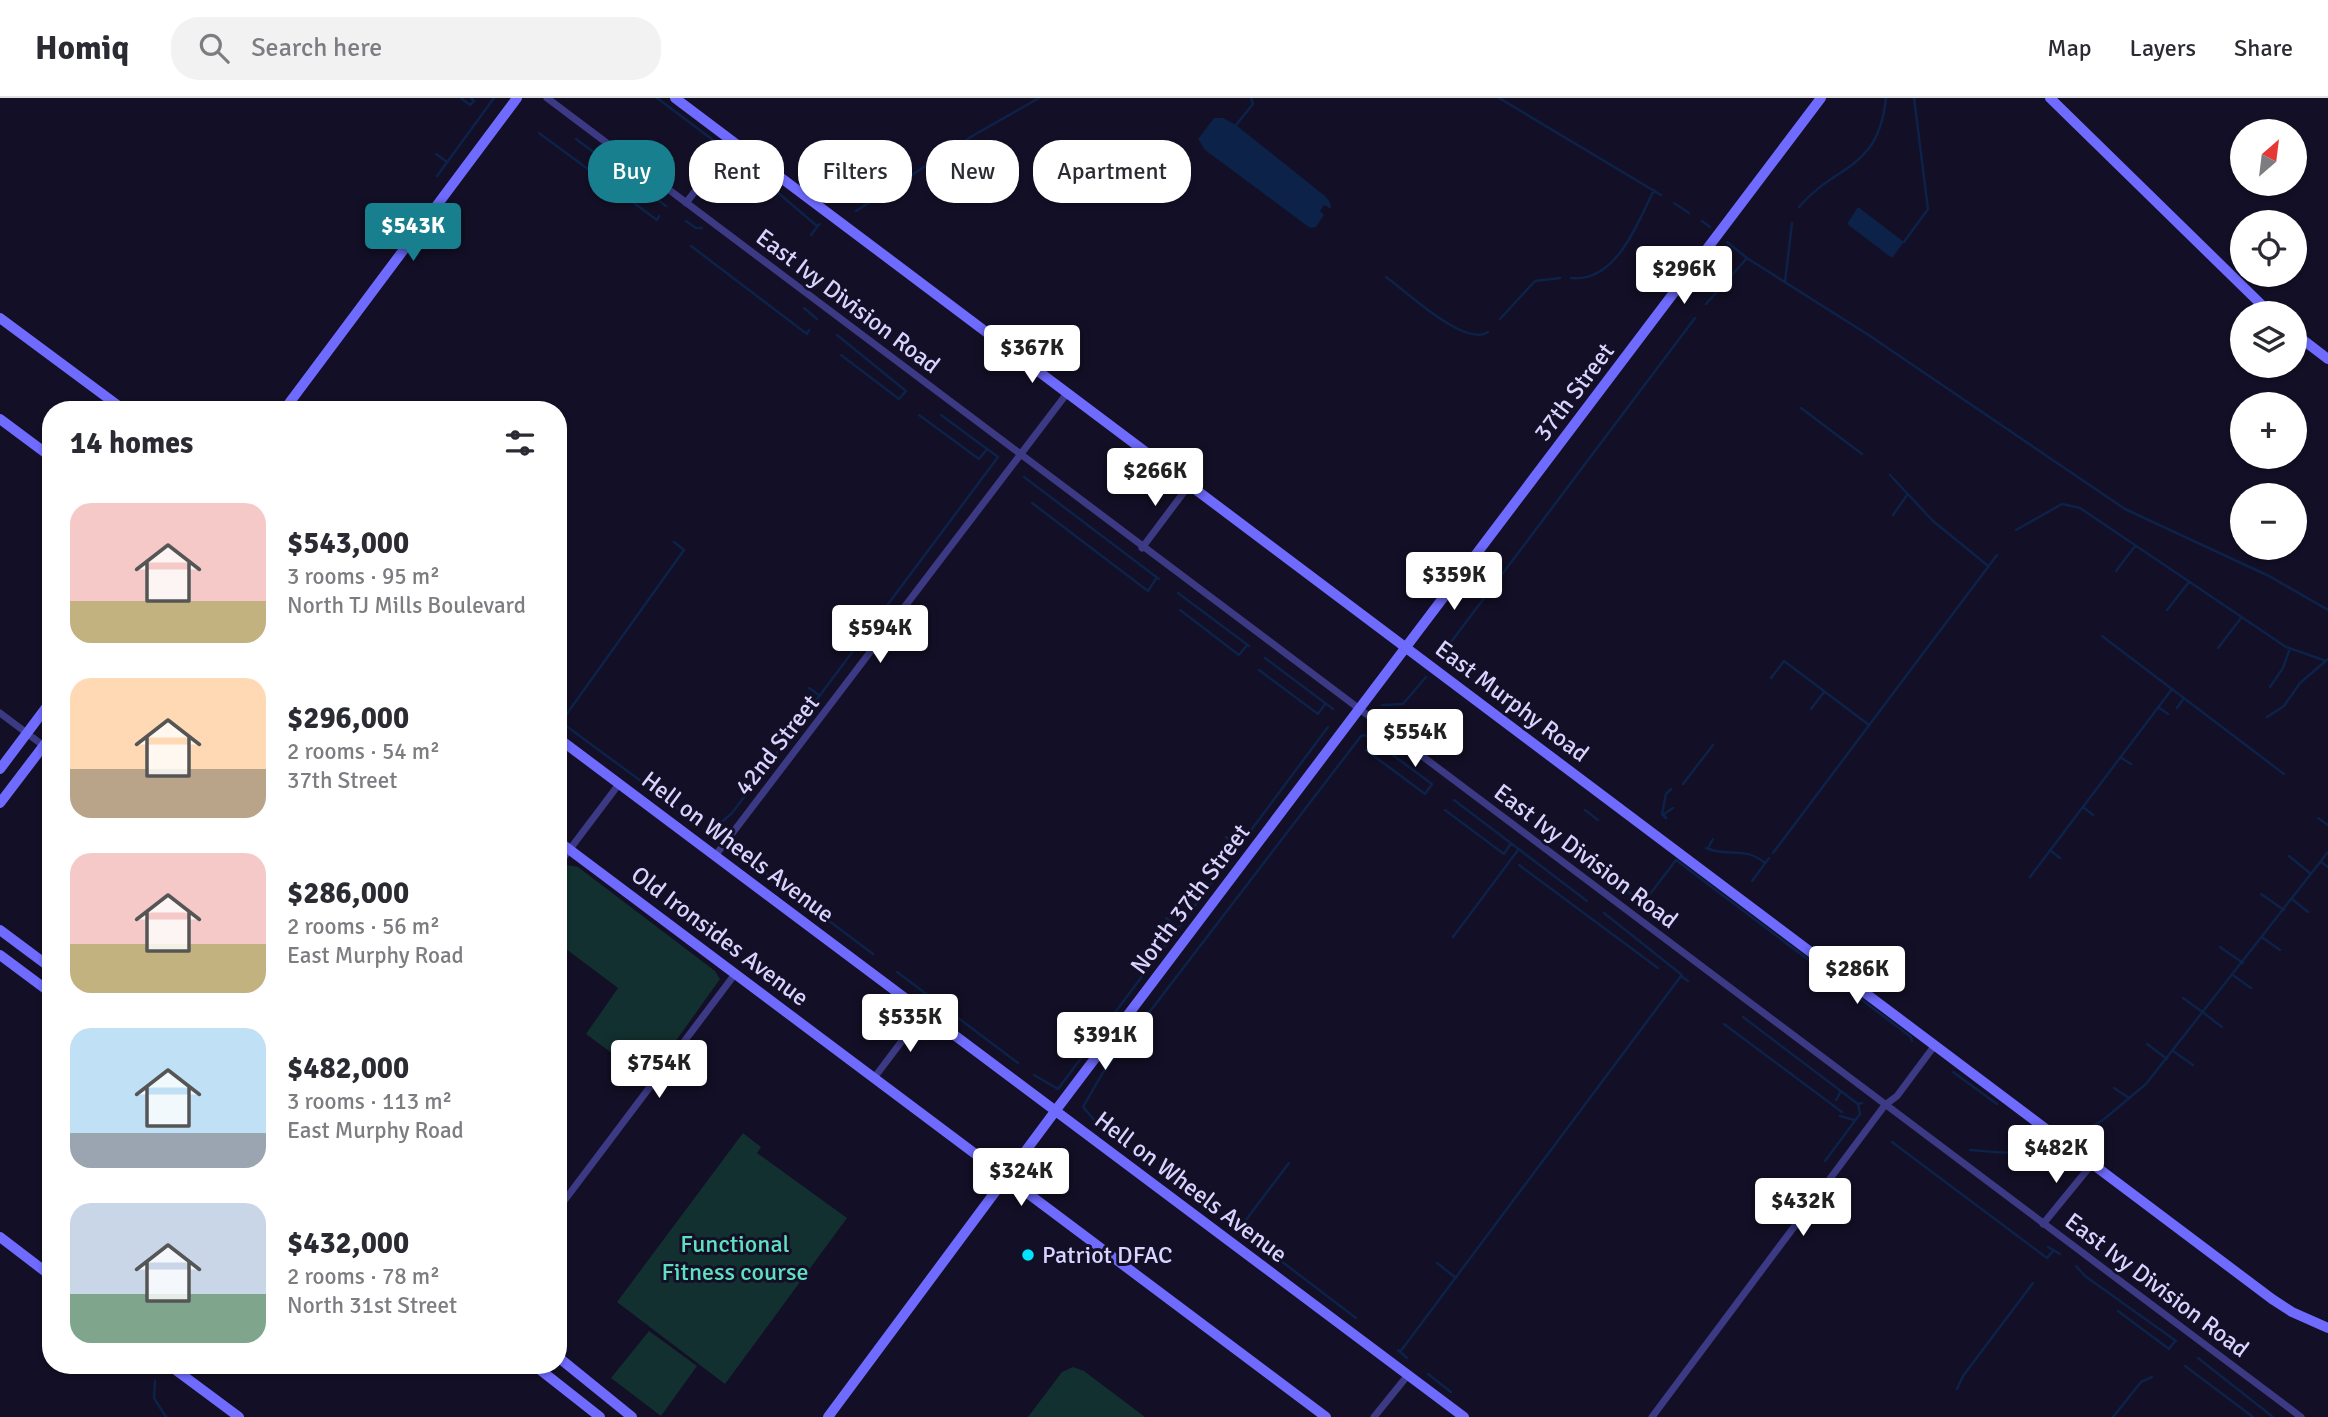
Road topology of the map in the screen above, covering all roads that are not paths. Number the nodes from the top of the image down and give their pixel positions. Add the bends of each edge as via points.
1 (517, 98) edge
2 (547, 98) edge
3 (675, 98) edge
4 (1821, 98) edge
5 (2050, 98) edge
6 (730, 140) edge
7 (784, 180) edge
8 (689, 198) edge
9 (685, 203) junction
10 (2258, 301) edge
11 (1, 321) edge
12 (2307, 344) edge
13 (2328, 359) edge
14 (1068, 392) junction
15 (112, 401) edge
16 (291, 401) edge
17 (0, 419) edge
18 (42, 450) edge
19 (1020, 455) junction
20 (1190, 484) junction
21 (1142, 548) junction
22 (1407, 648) junction
23 (1360, 710) junction
24 (0, 713) edge
25 (42, 713) edge
26 (27, 733) junction
27 (42, 739) edge
28 (567, 745) edge
29 (42, 748) edge
30 (0, 769) edge
31 (619, 784) junction
32 (0, 803) edge
33 (567, 848) edge
34 (570, 850) junction
35 (567, 854) edge
36 (715, 856) junction
37 (0, 930) edge
38 (0, 955) edge
39 (42, 961) edge
40 (735, 974) junction
41 (42, 986) edge
42 (923, 1013) junction
43 (1935, 1045) junction
44 (874, 1079) junction
45 (1885, 1105) junction
46 (1054, 1112) junction
47 (2092, 1164) junction
48 (1006, 1177) junction
49 (567, 1197) edge
50 (2043, 1224) junction
51 (0, 1237) edge
52 (42, 1269) edge
53 (2328, 1328) edge
54 (567, 1364) edge
55 (188, 1374) edge
56 (545, 1374) edge
57 (1408, 1375) junction
58 (231, 1415) edge
59 (600, 1417) edge
60 (632, 1417) edge
61 (828, 1417) edge
62 (1326, 1417) edge
63 (1374, 1417) edge
64 (1464, 1417) edge
65 (1652, 1417) edge
66 (2301, 1417) edge

1 - 16 street
2 - 9 street, East Ivy Division Road
3 - 6 street, East Murphy Road
4 - 22 street, 37th Street
5 - 10 street
7 - 14 street, East Murphy Road
8 - 9 street
9 - 19 street, East Ivy Division Road
11 - 15 street
12 - 13 street
14 - 19 street, 42nd Street
14 - 20 street, East Murphy Road
17 - 18 street
19 - 21 street, East Ivy Division Road
19 - 36 street, 42nd Street
20 - 21 street
20 - 22 street, East Murphy Road
21 - 23 street, East Ivy Division Road
22 - 23 street, 37th Street
22 - 43 street, East Murphy Road
23 - 45 street, East Ivy Division Road
23 - 46 street, North 37th Street
24 - 26 street
25 - 26 street
26 - 27 street
26 - 30 street
28 - 31 street, Hell on Wheels Avenue
29 - 32 street
31 - 34 street
31 - 36 street, Hell on Wheels Avenue
33 - 34 street, Old Ironsides Avenue
34 - 35 street
34 - 40 street, Old Ironsides Avenue
36 - 42 street, Hell on Wheels Avenue
37 - 39 street
38 - 41 street
40 - 44 street, Old Ironsides Avenue
40 - 49 street
42 - 44 street
42 - 46 street, Hell on Wheels Avenue
43 - 45 street
43 - 47 street, East Murphy Road
44 - 48 street, Old Ironsides Avenue
45 - 50 street, East Ivy Division Road
45 - 65 street
46 - 48 street, North 37th Street
46 - 57 street, Hell on Wheels Avenue
47 - 50 street
47 - 53 street, East Murphy Road via 2272,1299
48 - 61 street, North 37th Street
48 - 62 street, Old Ironsides Avenue
50 - 66 street, East Ivy Division Road
51 - 52 street
54 - 60 street
55 - 58 street
56 - 59 street
57 - 63 street
57 - 64 street, Hell on Wheels Avenue

